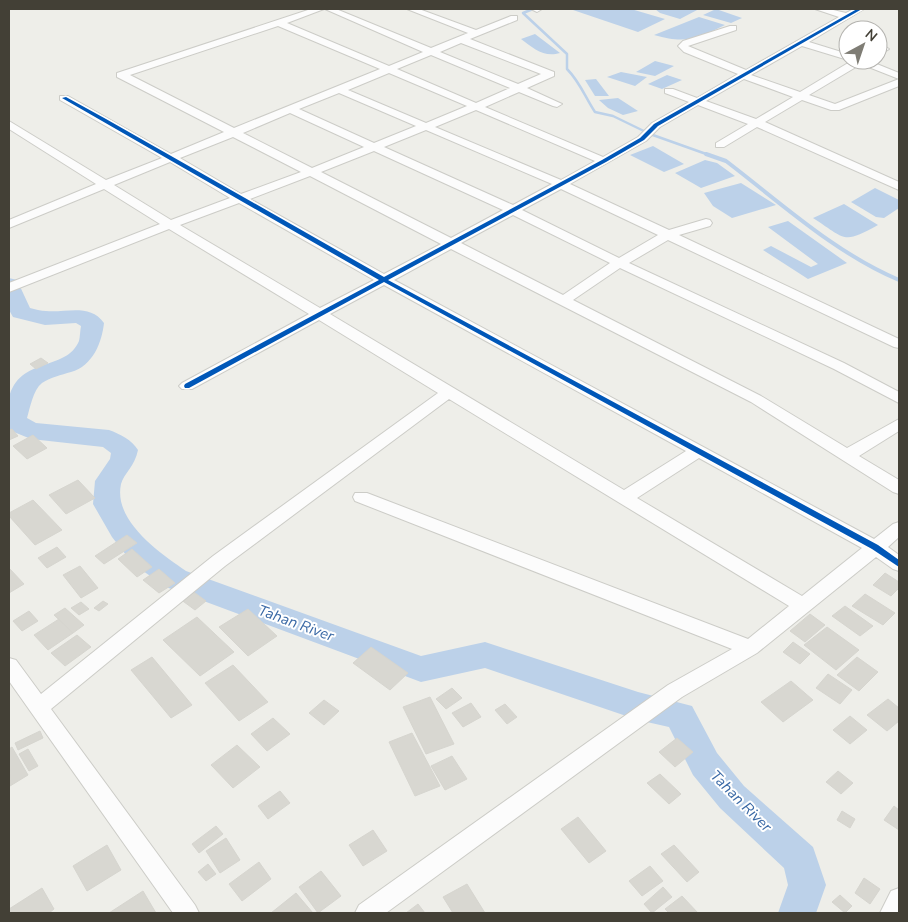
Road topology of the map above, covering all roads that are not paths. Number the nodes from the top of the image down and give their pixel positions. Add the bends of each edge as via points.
1 (318, 9) edge
2 (329, 9) edge
3 (411, 9) edge
4 (819, 9) edge
5 (860, 9) edge
6 (846, 16) junction
7 (514, 18) dead end
8 (278, 22) junction
9 (733, 28) dead end
10 (476, 33) junction
11 (460, 40) junction
12 (801, 43) junction
13 (434, 52) junction
14 (838, 54) edge
15 (390, 70) junction
16 (843, 70) edge
17 (884, 70) edge
18 (745, 75) junction
19 (899, 76) edge
20 (899, 82) edge
21 (521, 88) junction
22 (340, 90) junction
23 (669, 91) dead end
24 (800, 97) junction
25 (64, 98) dead end
26 (698, 102) junction
27 (557, 104) dead end
28 (476, 107) junction
29 (292, 110) junction
30 (756, 122) junction
31 (9, 124) edge
32 (656, 125) joint
33 (424, 128) junction
34 (235, 133) junction
35 (720, 145) dead end
36 (374, 148) junction
37 (172, 157) junction
38 (604, 161) junction
39 (311, 172) junction
40 (561, 184) junction
41 (105, 186) junction
42 (899, 186) edge
43 (238, 198) junction
44 (513, 210) junction
45 (706, 223) dead end
46 (9, 224) edge
47 (169, 224) junction
48 (670, 234) junction
49 (450, 244) junction
50 (619, 263) junction
51 (384, 280) junction
52 (24, 282) joint
53 (9, 288) edge
54 (563, 301) junction
55 (320, 314) junction
56 (899, 344) edge
57 (187, 386) dead end
58 (449, 392) junction
59 (899, 398) edge
60 (899, 424) edge
61 (699, 451) junction
62 (847, 456) junction
63 (899, 488) edge
64 (361, 497) dead end
65 (625, 497) junction
66 (899, 528) edge
67 (875, 547) junction
68 (899, 564) edge
69 (803, 606) junction
70 (750, 648) junction
71 (9, 666) edge
72 (39, 707) junction
73 (899, 899) edge
74 (187, 913) edge
75 (367, 913) edge
76 (892, 913) edge

1 - 8 street
2 - 13 street
3 - 10 street
4 - 6 street
5 - 6 street
6 - 12 street
7 - 10 street
8 - 15 street
8 - 34 street via 121,75
9 - 18 street via 683,46
10 - 11 street
11 - 13 street
11 - 21 street via 550,74
12 - 14 street
12 - 18 street
13 - 15 street
13 - 21 street
15 - 22 street
15 - 28 street
16 - 24 street
17 - 19 street
18 - 24 street
18 - 26 street
20 - 24 street via 836,108
21 - 27 street
21 - 28 street
22 - 29 street
22 - 33 street
23 - 26 street
24 - 30 street
25 - 37 street
26 - 30 street
26 - 32 street
28 - 33 street
28 - 38 street
29 - 34 street
29 - 36 street
30 - 35 street
30 - 42 street
31 - 41 street
32 - 38 street via 642,139
33 - 36 street
33 - 40 street
34 - 37 street
34 - 39 street
36 - 39 street
36 - 44 street
37 - 41 street
37 - 43 street
38 - 40 street
39 - 43 street
39 - 49 street
40 - 44 street
40 - 48 street
41 - 46 street
41 - 47 street
43 - 47 street
43 - 51 street
44 - 49 street
44 - 50 street
45 - 48 street
47 - 52 street
47 - 55 street
48 - 50 street
48 - 56 street via 822,310
49 - 51 street
49 - 54 street
50 - 54 street
50 - 59 street via 839,366
51 - 55 street
51 - 61 street
52 - 53 street
54 - 62 street via 756,399
55 - 57 street
55 - 58 street
58 - 65 street
58 - 72 street via 219,561
60 - 62 street
61 - 65 street
61 - 67 street
62 - 63 street
64 - 70 street
65 - 69 street
66 - 67 street
67 - 68 street
67 - 69 street
69 - 70 street
70 - 75 street via 675,691
71 - 72 street
72 - 74 street
73 - 76 street

